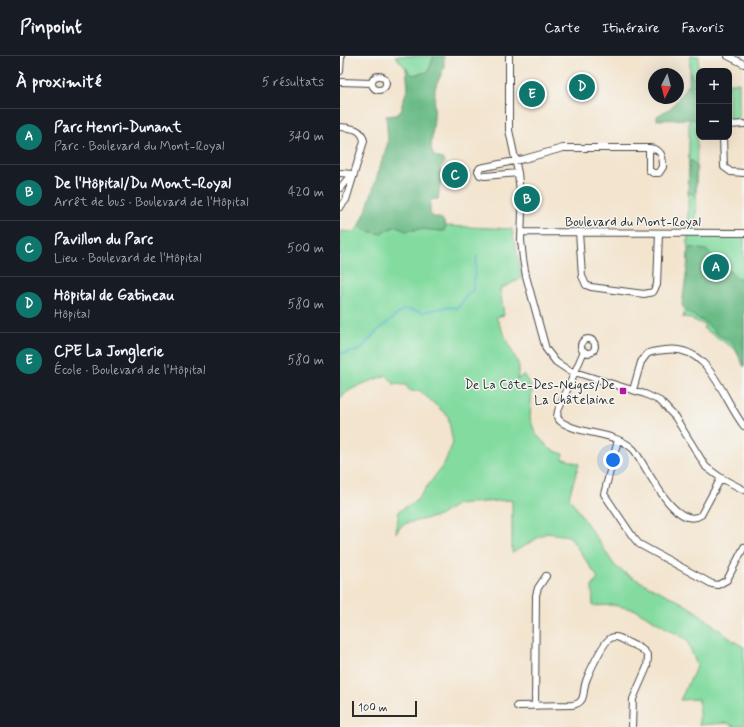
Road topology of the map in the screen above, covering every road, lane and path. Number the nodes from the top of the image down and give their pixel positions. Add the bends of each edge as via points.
1 (341, 56) edge
2 (509, 56) edge
3 (728, 56) edge
4 (744, 64) edge
5 (340, 71) edge
6 (340, 82) edge
7 (372, 83) dead end
8 (744, 124) edge
9 (732, 125) edge
10 (340, 127) edge
11 (723, 140) edge
12 (649, 148) dead end
13 (516, 160) junction
14 (340, 173) edge
15 (518, 173) junction
16 (744, 173) edge
17 (352, 174) junction
18 (340, 188) edge
19 (340, 207) edge
20 (522, 232) junction
21 (579, 232) junction
22 (659, 232) junction
23 (744, 233) edge
24 (584, 351) dead end
25 (574, 373) junction
26 (633, 390) junction
27 (744, 426) edge
28 (618, 440) junction
29 (721, 478) junction
30 (744, 490) edge
31 (744, 547) edge
32 (546, 576) dead end
33 (517, 706) dead end
34 (535, 706) junction
35 (632, 727) edge

1 - 5 street
2 - 13 street via 510,134
3 - 4 street
6 - 7 street
8 - 9 street
10 - 17 street via 357,130 363,138
11 - 16 street via 724,167 731,172
12 - 13 street via 563,148
13 - 15 street
13 - 15 street via 480,168 478,171 480,175 485,176
14 - 17 street
15 - 20 street
17 - 18 street
17 - 19 street via 344,204
20 - 21 street, Boulevard du Mont-Royal
20 - 25 street via 526,276 544,344 556,362
21 - 22 street, Boulevard du Mont-Royal
21 - 22 street via 582,276 586,285 591,288 644,294 653,292 657,285
22 - 23 street, Boulevard du Mont-Royal
24 - 25 street
25 - 26 street
25 - 28 street via 558,411 558,419 563,423
26 - 27 street via 641,362 647,354 672,349 682,350 701,361 711,371
26 - 29 street via 656,398 668,407 702,463
28 - 29 street via 634,450 670,505 687,516 695,518 701,515
28 - 31 street via 603,492 639,544 718,585 727,580
29 - 30 street
32 - 34 street via 536,595
33 - 34 street
34 - 35 street via 572,705 580,702 586,680 605,643 618,637 643,650 648,657 647,667 633,699

